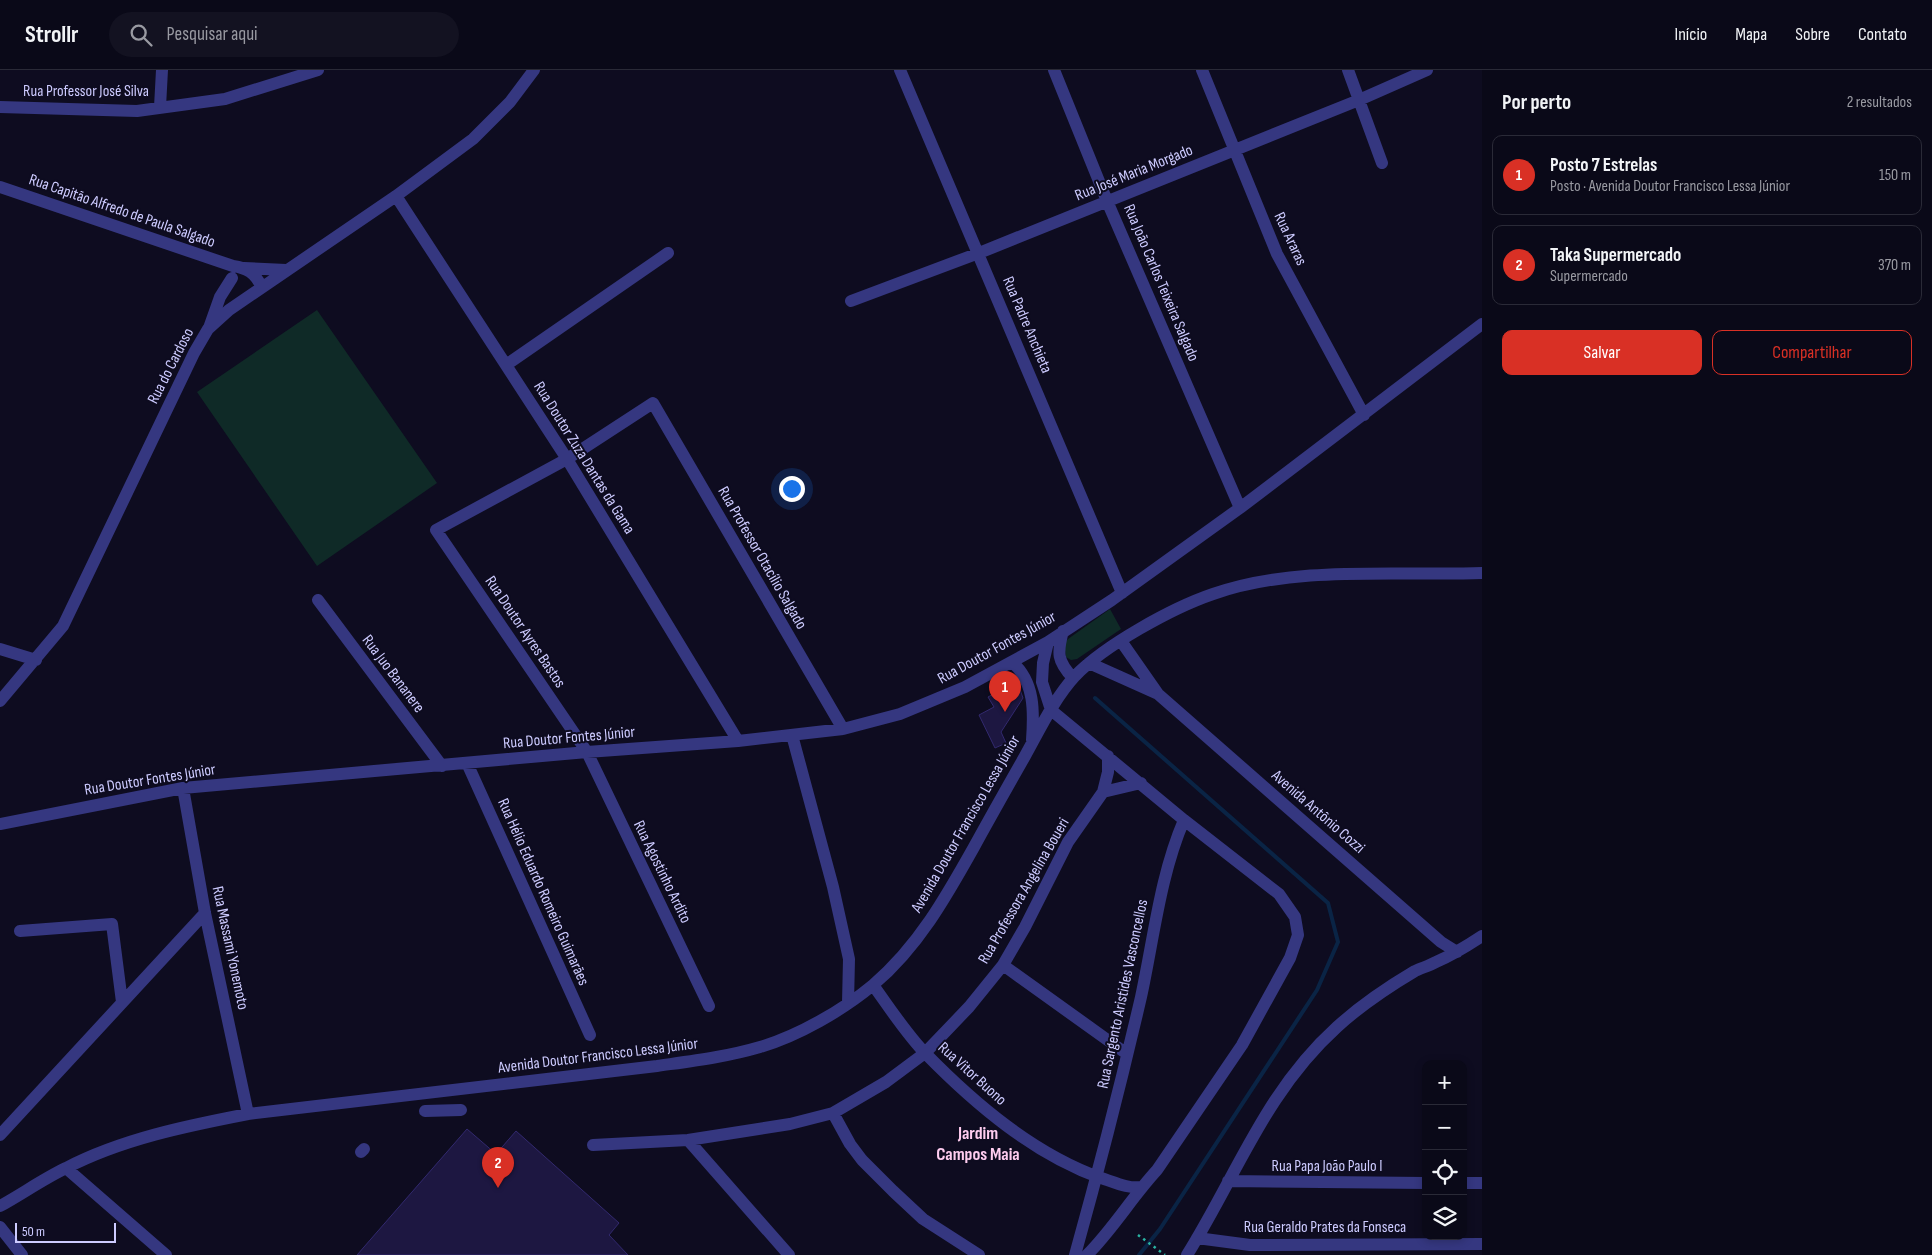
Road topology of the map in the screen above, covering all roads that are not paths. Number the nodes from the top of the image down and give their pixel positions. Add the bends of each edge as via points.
1 (162, 70) edge
2 (318, 70) edge
3 (534, 70) edge
4 (900, 70) edge
5 (1054, 70) edge
6 (1202, 70) edge
7 (1348, 70) edge
8 (1427, 70) edge
9 (1360, 100) junction
10 (0, 107) edge
11 (160, 107) junction
12 (1234, 150) junction
13 (1382, 163) dead end
14 (0, 187) edge
15 (396, 196) junction
16 (1108, 201) junction
17 (668, 253) dead end
18 (978, 253) junction
19 (286, 270) junction
20 (236, 271) junction
21 (261, 286) junction
22 (245, 297) junction
23 (851, 301) dead end
24 (1482, 324) edge
25 (208, 329) junction
26 (506, 365) junction
27 (1364, 415) junction
28 (567, 459) junction
29 (1240, 508) junction
30 (1482, 573) edge
31 (1117, 597) junction
32 (318, 600) dead end
33 (1063, 631) junction
34 (1121, 641) junction
35 (1048, 642) junction
36 (0, 648) edge
37 (36, 660) junction
38 (1012, 662) junction
39 (1089, 663) junction
40 (1073, 678) junction
41 (1158, 694) junction
42 (0, 701) edge
43 (1051, 710) junction
44 (843, 729) junction
45 (792, 735) junction
46 (738, 741) junction
47 (1031, 745) junction
48 (587, 752) junction
49 (1108, 756) junction
50 (467, 763) junction
51 (442, 766) junction
52 (1141, 784) junction
53 (183, 788) junction
54 (1103, 792) junction
55 (1184, 820) junction
56 (0, 824) edge
57 (205, 913) junction
58 (20, 931) dead end
59 (1478, 942) edge
60 (1457, 952) junction
61 (1003, 965) junction
62 (873, 985) junction
63 (122, 1002) junction
64 (848, 1003) junction
65 (709, 1006) dead end
66 (590, 1035) dead end
67 (924, 1053) junction
68 (1127, 1054) junction
69 (461, 1110) dead end
70 (425, 1111) dead end
71 (833, 1113) junction
72 (248, 1114) junction
73 (0, 1135) edge
74 (688, 1140) junction
75 (593, 1145) dead end
76 (66, 1168) junction
77 (1097, 1176) junction
78 (1228, 1182) junction
79 (1422, 1183) edge
80 (1467, 1183) edge
81 (1482, 1183) edge
82 (1142, 1187) junction
83 (0, 1206) edge
84 (0, 1227) edge
85 (1198, 1238) junction
86 (1482, 1244) edge
87 (22, 1255) edge
88 (166, 1255) edge
89 (789, 1255) edge
90 (979, 1255) edge
91 (1075, 1255) edge
92 (1087, 1255) edge
93 (1187, 1255) edge

1 - 11 street
2 - 11 street, Rua Professor José Silva via 226,99
3 - 15 street, Rua do Cardoso via 510,102 473,140
4 - 18 street, Rua Padre Anchieta
5 - 16 street, Rua João Carlos Teixeira Salgado
6 - 12 street, Rua Araras
7 - 9 street
8 - 9 street, Rua José Maria Morgado
9 - 12 street, Rua José Maria Morgado
9 - 13 street
10 - 11 street, Rua Professor José Silva via 137,111
12 - 16 street, Rua José Maria Morgado
12 - 27 street, Rua Araras via 1277,254
14 - 20 street, Rua Capitão Alfredo de Paula Salgado
15 - 19 street, Rua do Cardoso
15 - 26 street, Rua Doutor Zuza Dantas da Gama
16 - 18 street, Rua José Maria Morgado
16 - 29 street, Rua João Carlos Teixeira Salgado
17 - 26 street
18 - 23 street, Rua José Maria Morgado
18 - 31 street, Rua Padre Anchieta
19 - 20 street
19 - 21 street, Rua do Cardoso
20 - 21 street, Rua Capitão Alfredo de Paula Salgado via 252,273
20 - 22 street via 234,286
20 - 25 street via 220,297
21 - 22 street, Rua do Cardoso
22 - 25 street, Rua do Cardoso
24 - 27 street, Rua Doutor Fontes Júnior
25 - 37 street, Rua do Cardoso via 63,626
26 - 28 street, Rua Doutor Zuza Dantas da Gama
27 - 29 street, Rua Doutor Fontes Júnior
28 - 44 street, Rua Professor Otacílio Salgado via 653,404
28 - 46 street, Rua Doutor Zuza Dantas da Gama
28 - 48 street, Rua Doutor Ayres Bastos via 436,530
29 - 31 street, Rua Doutor Fontes Júnior
30 - 34 street, Avenida Doutor Francisco Lessa Júnior via 1363,573 1298,577 1246,585 1212,594 1176,610
31 - 33 street, Rua Doutor Fontes Júnior
32 - 51 street, Rua Juo Bananere
33 - 35 street, Rua Doutor Fontes Júnior
33 - 40 street via 1059,657
34 - 39 street, Avenida Doutor Francisco Lessa Júnior
34 - 41 street, Avenida Antônio Cozzi
35 - 38 street, Rua Doutor Fontes Júnior
35 - 43 street via 1042,682
36 - 37 street
37 - 42 street, Rua do Cardoso
38 - 44 street, Rua Doutor Fontes Júnior via 965,687 900,714
38 - 47 street via 1024,674 1030,688 1033,708
39 - 40 street, Avenida Doutor Francisco Lessa Júnior
39 - 41 street, Avenida Antônio Cozzi
40 - 43 street, Avenida Doutor Francisco Lessa Júnior
41 - 60 street, Avenida Antônio Cozzi via 1441,942
43 - 47 street, Avenida Doutor Francisco Lessa Júnior
43 - 49 street
44 - 45 street, Rua Doutor Fontes Júnior
45 - 46 street, Rua Doutor Fontes Júnior
45 - 64 street via 849,959
46 - 48 street, Rua Doutor Fontes Júnior
47 - 62 street, Avenida Doutor Francisco Lessa Júnior via 942,905 913,943
48 - 50 street, Rua Doutor Fontes Júnior
48 - 65 street, Rua Agostinho Ardito
49 - 52 street
49 - 54 street, Rua Professora Angelina Boueri
50 - 51 street, Rua Doutor Fontes Júnior
50 - 66 street, Rua Hélio Eduardo Romeiro Guimarães
51 - 53 street, Rua Doutor Fontes Júnior
52 - 54 street
52 - 55 street
53 - 56 street, Rua Doutor Fontes Júnior
53 - 57 street, Rua Massami Yonemoto
54 - 61 street, Rua Professora Angelina Boueri via 1068,842
55 - 68 street, Rua Sargento Aristides Vasconcellos via 1166,873
55 - 82 street via 1279,894 1295,917 1298,935 1290,958 1242,1045
57 - 63 street
57 - 72 street, Rua Massami Yonemoto
58 - 63 street via 112,924
59 - 60 street
60 - 78 street via 1416,970 1338,1026 1284,1086 1258,1125
61 - 67 street, Rua Professora Angelina Boueri via 969,1007
61 - 68 street
62 - 64 street, Avenida Doutor Francisco Lessa Júnior
62 - 67 street, Rua Vitor Buono
63 - 73 street
64 - 72 street, Avenida Doutor Francisco Lessa Júnior via 802,1030 762,1046 724,1056
67 - 71 street, Rua Professora Angelina Boueri via 886,1082
67 - 77 street, Rua Vitor Buono via 1008,1126 1050,1155
68 - 77 street, Rua Sargento Aristides Vasconcellos
69 - 70 street
71 - 74 street, Rua Professora Angelina Boueri via 790,1124
71 - 90 street via 862,1160 893,1191 923,1219
72 - 76 street, Avenida Doutor Francisco Lessa Júnior via 142,1138
74 - 75 street, Rua Professora Angelina Boueri
74 - 89 street
76 - 83 street, Avenida Doutor Francisco Lessa Júnior
76 - 88 street
77 - 82 street via 1131,1187
77 - 91 street, Rua Sargento Aristides Vasconcellos
78 - 79 street, Rua Papa João Paulo I
78 - 85 street
80 - 81 street
82 - 92 street via 1104,1238
84 - 87 street
85 - 86 street, Rua Geraldo Prates da Fonseca via 1250,1245
85 - 93 street

